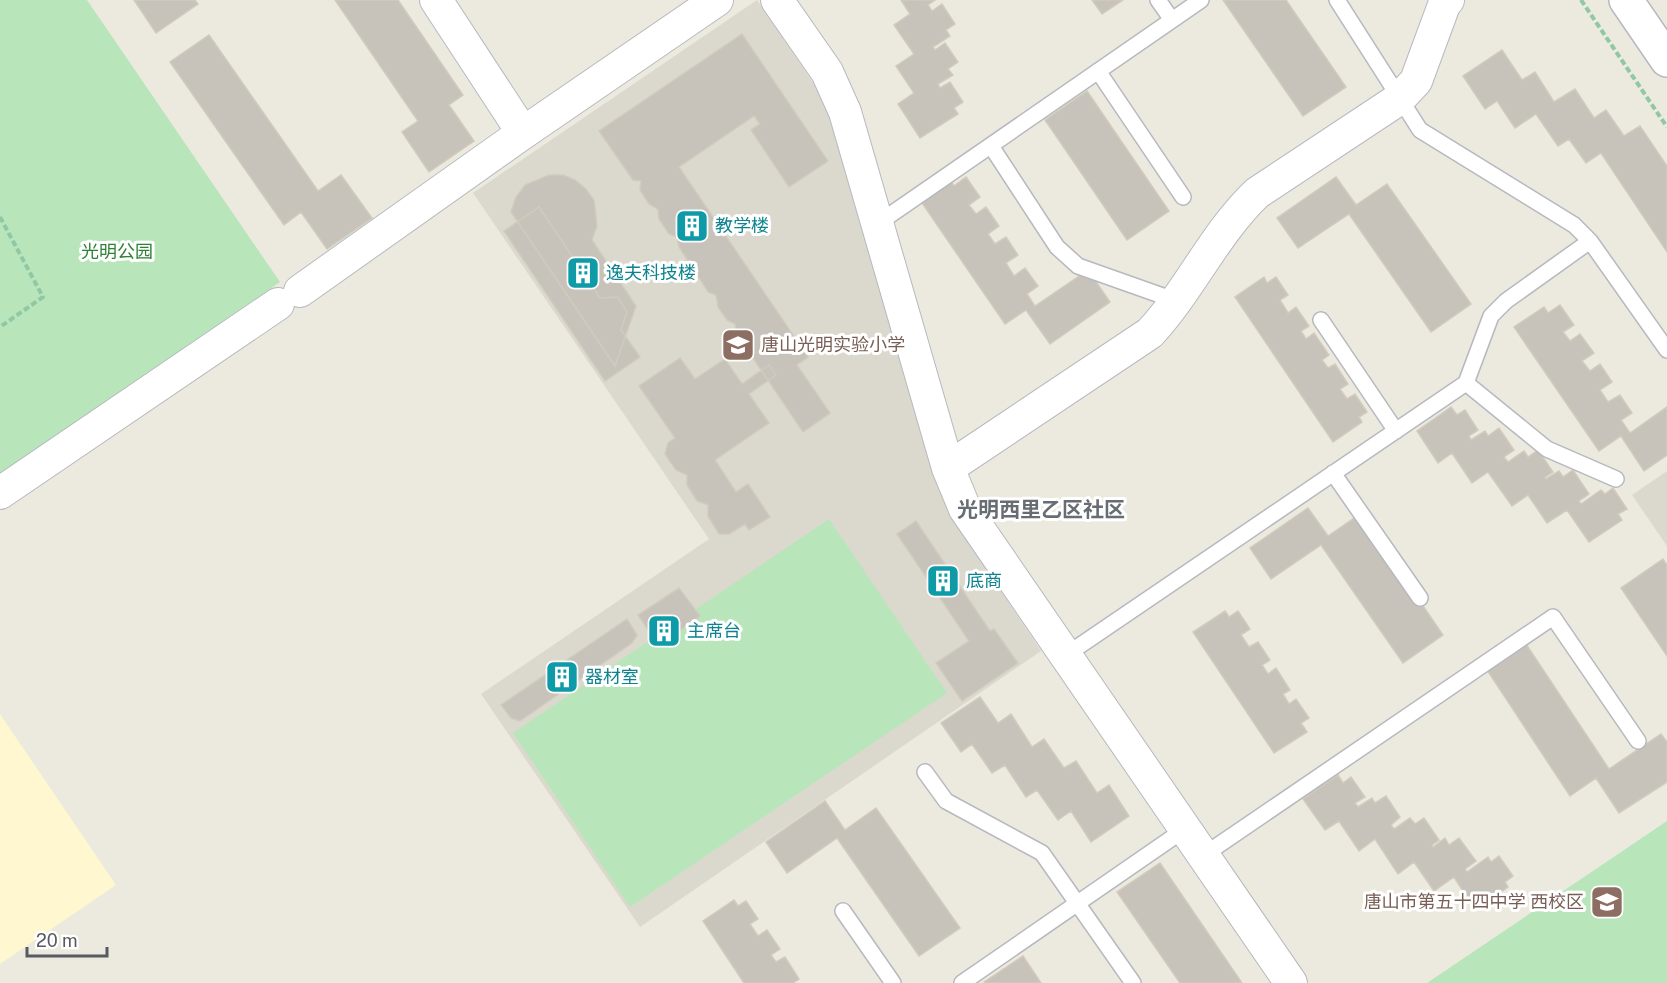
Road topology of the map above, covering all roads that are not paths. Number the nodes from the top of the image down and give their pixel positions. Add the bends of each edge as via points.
1 (436, 0) edge
2 (717, 0) edge
3 (777, 0) edge
4 (1158, 0) edge
5 (1202, 0) edge
6 (1336, 0) edge
7 (1448, 0) edge
8 (1626, 0) edge
9 (1172, 20) junction
10 (1667, 60) edge
11 (1098, 72) junction
12 (1399, 99) junction
13 (523, 133) junction
14 (991, 146) junction
15 (1183, 197) dead end
16 (877, 224) junction
17 (1590, 241) junction
18 (1177, 301) junction
19 (1321, 320) dead end
20 (1667, 350) edge
21 (1466, 383) junction
22 (1396, 431) junction
23 (948, 468) junction
24 (1333, 473) junction
25 (1616, 479) dead end
26 (0, 493) edge
27 (1420, 598) dead end
28 (1066, 655) junction
29 (1638, 741) dead end
30 (925, 772) dead end
31 (1185, 829) junction
32 (1204, 855) junction
33 (1079, 903) junction
34 (843, 911) dead end
35 (893, 983) edge
36 (962, 983) edge
37 (1133, 983) edge
38 (1291, 983) edge

1 - 13 street
2 - 13 street
3 - 16 street via 827,72 845,112
4 - 9 lane
5 - 9 lane
6 - 12 lane
7 - 12 street via 1416,81
8 - 10 street
9 - 11 lane
11 - 14 lane
11 - 15 lane
12 - 17 lane via 1420,130 1574,225
12 - 18 street via 1257,193 1241,208
13 - 26 street via 289,298
14 - 16 lane
14 - 18 lane via 1057,247 1078,266
16 - 23 street
17 - 20 lane
17 - 21 lane via 1491,316
18 - 23 street via 1150,333
19 - 22 lane
21 - 22 lane
21 - 25 lane via 1547,448
22 - 24 lane
23 - 28 street via 965,509
24 - 27 lane
24 - 28 lane
28 - 31 street
29 - 32 lane via 1553,617
30 - 33 lane via 946,801 1042,853
31 - 32 street
31 - 33 lane
32 - 38 street
33 - 36 lane
33 - 37 lane
34 - 35 lane

